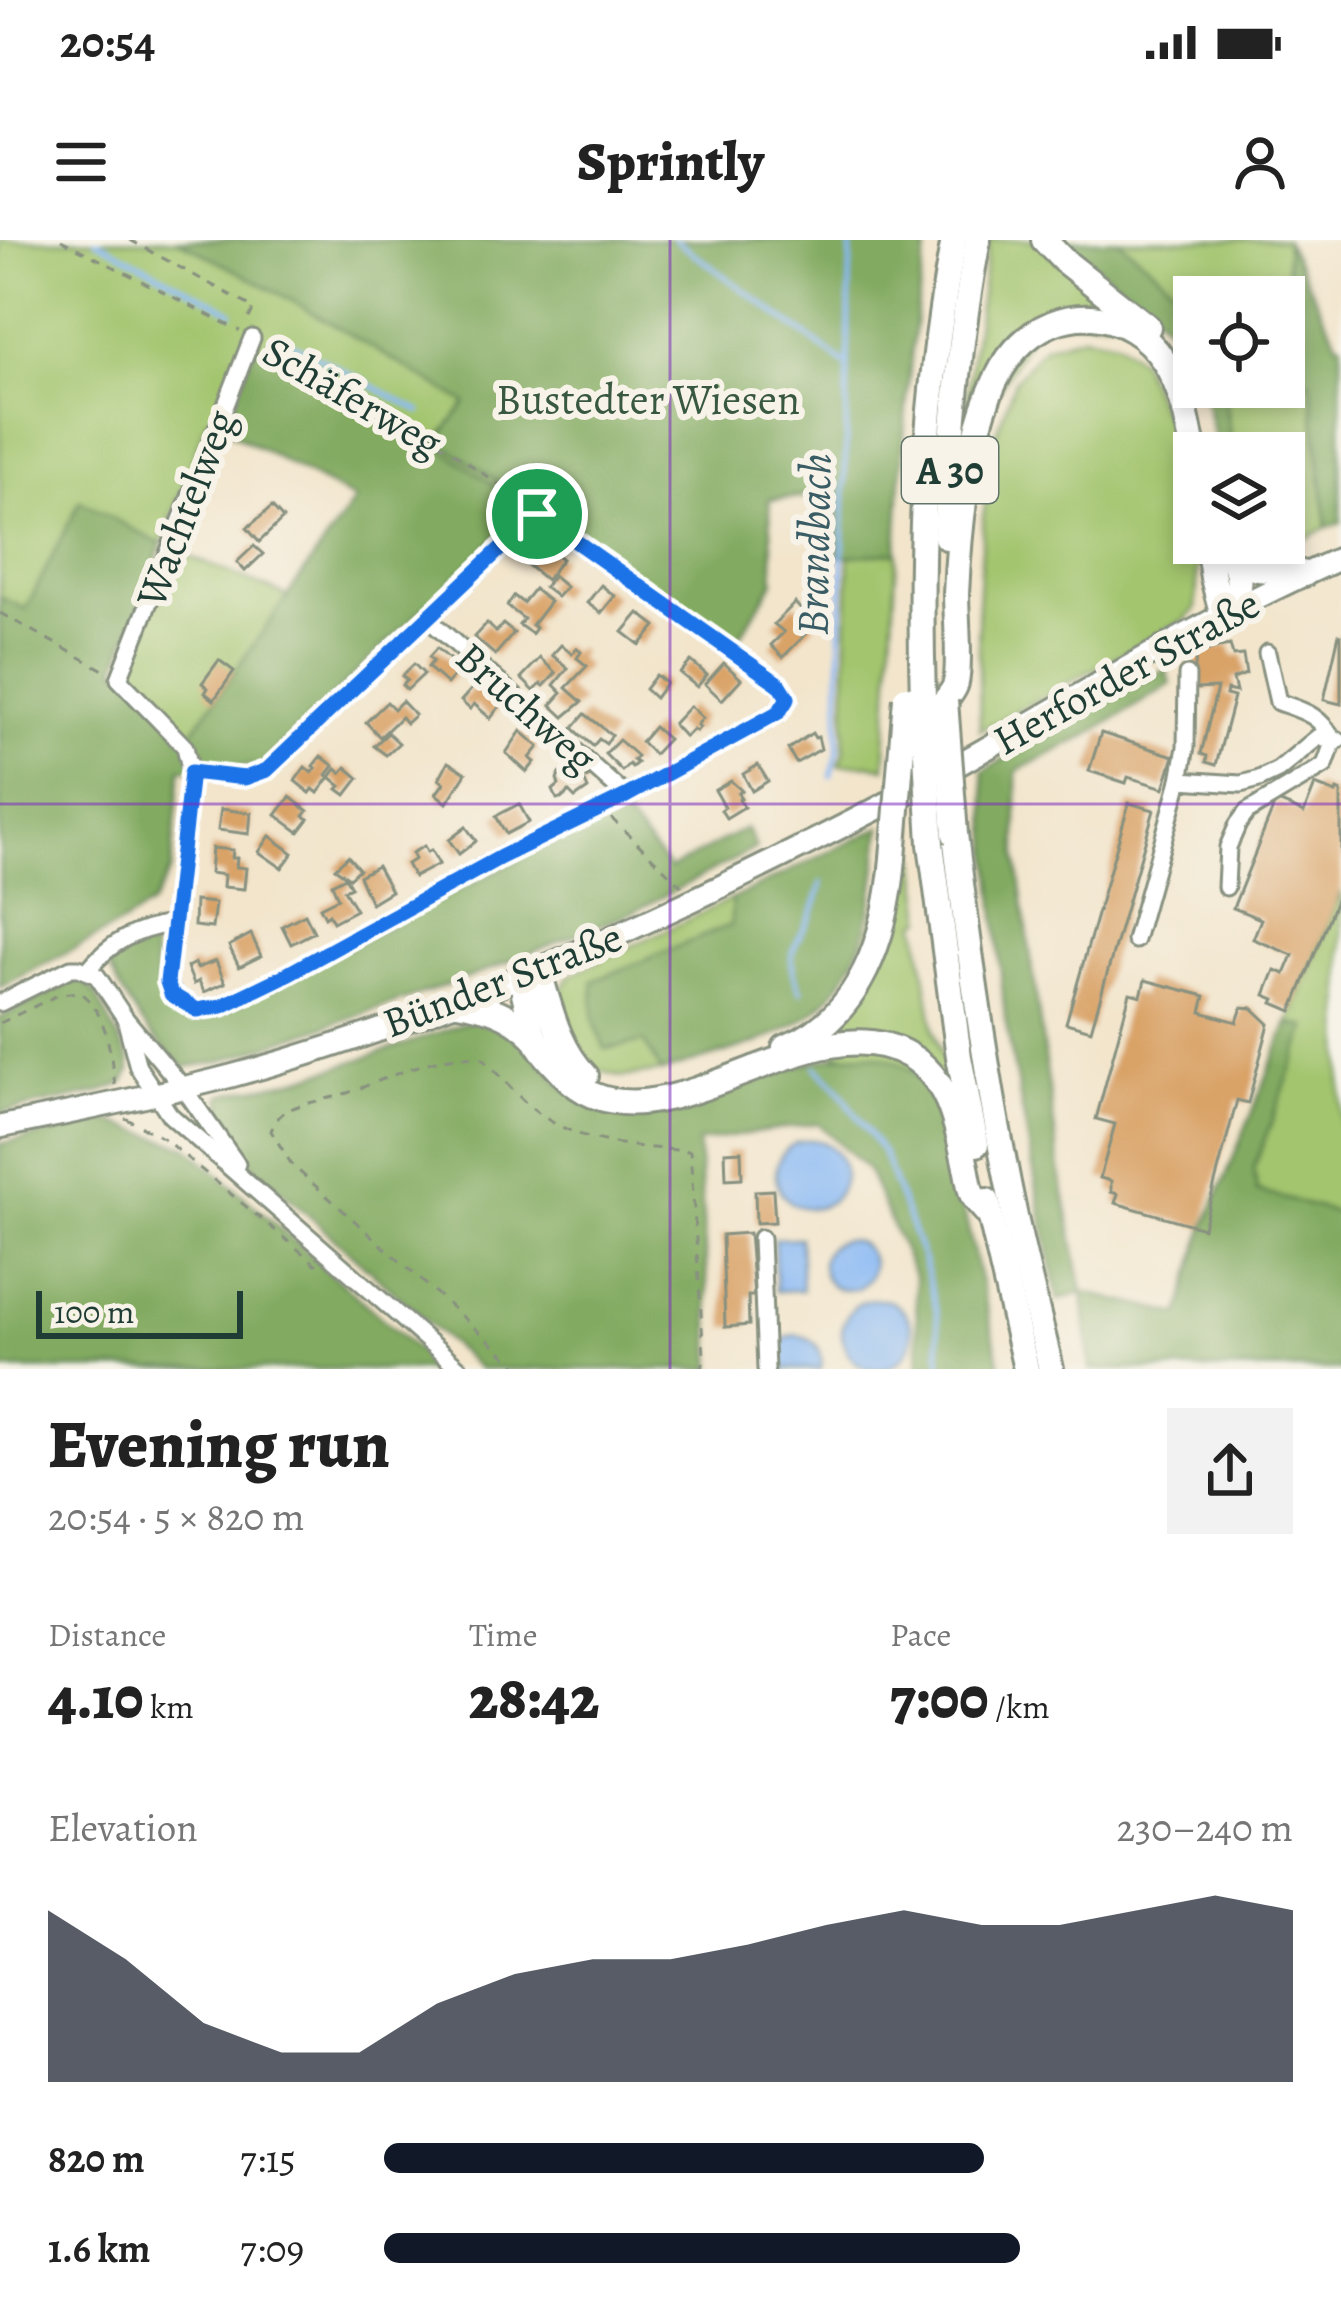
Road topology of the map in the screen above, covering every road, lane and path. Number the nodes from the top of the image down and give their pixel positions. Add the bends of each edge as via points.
1 (61, 240) edge
2 (130, 240) edge
3 (953, 240) edge
4 (978, 240) edge
5 (1044, 240) edge
6 (252, 338) junction
7 (1188, 432) edge
8 (1199, 432) edge
9 (537, 514) junction
10 (1341, 558) edge
11 (1212, 564) edge
12 (1235, 564) edge
13 (1244, 564) edge
14 (1304, 574) junction
15 (0, 614) edge
16 (1223, 616) junction
17 (427, 618) junction
18 (1268, 653) dead end
19 (1186, 675) dead end
20 (118, 679) junction
21 (925, 699) junction
22 (1338, 740) edge
23 (976, 754) joint
24 (191, 772) junction
25 (1180, 780) junction
26 (626, 796) junction
27 (602, 808) junction
28 (943, 839) junction
29 (1226, 887) dead end
30 (695, 899) junction
31 (172, 924) junction
32 (1135, 940) dead end
33 (87, 970) junction
34 (538, 970) junction
35 (457, 1002) junction
36 (0, 1003) edge
37 (125, 1018) junction
38 (0, 1023) edge
39 (534, 1037) junction
40 (182, 1086) junction
41 (154, 1094) junction
42 (120, 1109) junction
43 (0, 1127) edge
44 (262, 1194) junction
45 (989, 1215) junction
46 (761, 1238) dead end
47 (330, 1275) dead end
48 (460, 1369) edge
49 (521, 1369) edge
50 (702, 1369) edge
51 (766, 1369) edge
52 (1026, 1369) edge
53 (1051, 1369) edge

1 - 6 path, Schäferweg
2 - 6 path via 254,308 244,329
3 - 21 highway, A 30 via 928,422 920,596
4 - 21 highway, A 30
5 - 8 highway via 1156,335 1187,387
6 - 9 path, Schäferweg via 425,433
6 - 20 street, Wachtelweg
7 - 21 highway via 1166,363 1126,326 1099,316 1057,320 1016,349 989,390 978,427 956,593 956,684
9 - 17 street
9 - 26 street via 788,698 779,712
10 - 14 main road, Herforder Straße
11 - 16 highway
12 - 16 highway via 1238,596
13 - 14 highway
14 - 16 main road, Herforder Straße
15 - 20 path
16 - 23 main road, Herforder Straße
17 - 24 street via 267,770 245,778
17 - 26 street, Bruchweg
18 - 22 street via 1278,702 1323,722
19 - 25 street
20 - 24 street via 185,747
21 - 28 highway, A 30, bridge
21 - 34 highway, bridge via 874,956 840,1008 799,1042 645,1091 617,1090 570,1060
22 - 25 street via 1318,737 1278,770 1241,784
22 - 29 street via 1325,766 1247,812 1228,847
23 - 30 main road, Bünder Straße
24 - 31 street
25 - 32 street
26 - 27 street
27 - 30 path
27 - 31 street via 222,1006 197,1010 171,994
28 - 45 highway, A 30 via 959,1057
28 - 53 highway, A 30
30 - 34 main road, Bünder Straße
31 - 33 street via 104,950
33 - 36 street via 71,968
33 - 37 street
34 - 35 main road, Bünder Straße
34 - 39 highway via 524,993
35 - 39 highway via 502,1012
35 - 40 main road, Bünder Straße
37 - 40 street
37 - 41 street
38 - 42 path via 79,992 106,1033
39 - 45 highway via 573,1084 613,1102 648,1103 817,1048 882,1046 908,1054 946,1095 973,1195
40 - 41 main road, Bünder Straße
40 - 44 street
41 - 42 main road, Bünder Straße
41 - 44 street
42 - 43 main road, Bünder Straße
42 - 47 path
44 - 48 street
45 - 52 highway, A 30
46 - 51 street
49 - 50 path via 292,1165 271,1131 277,1118 404,1071 472,1056 572,1133 690,1151

